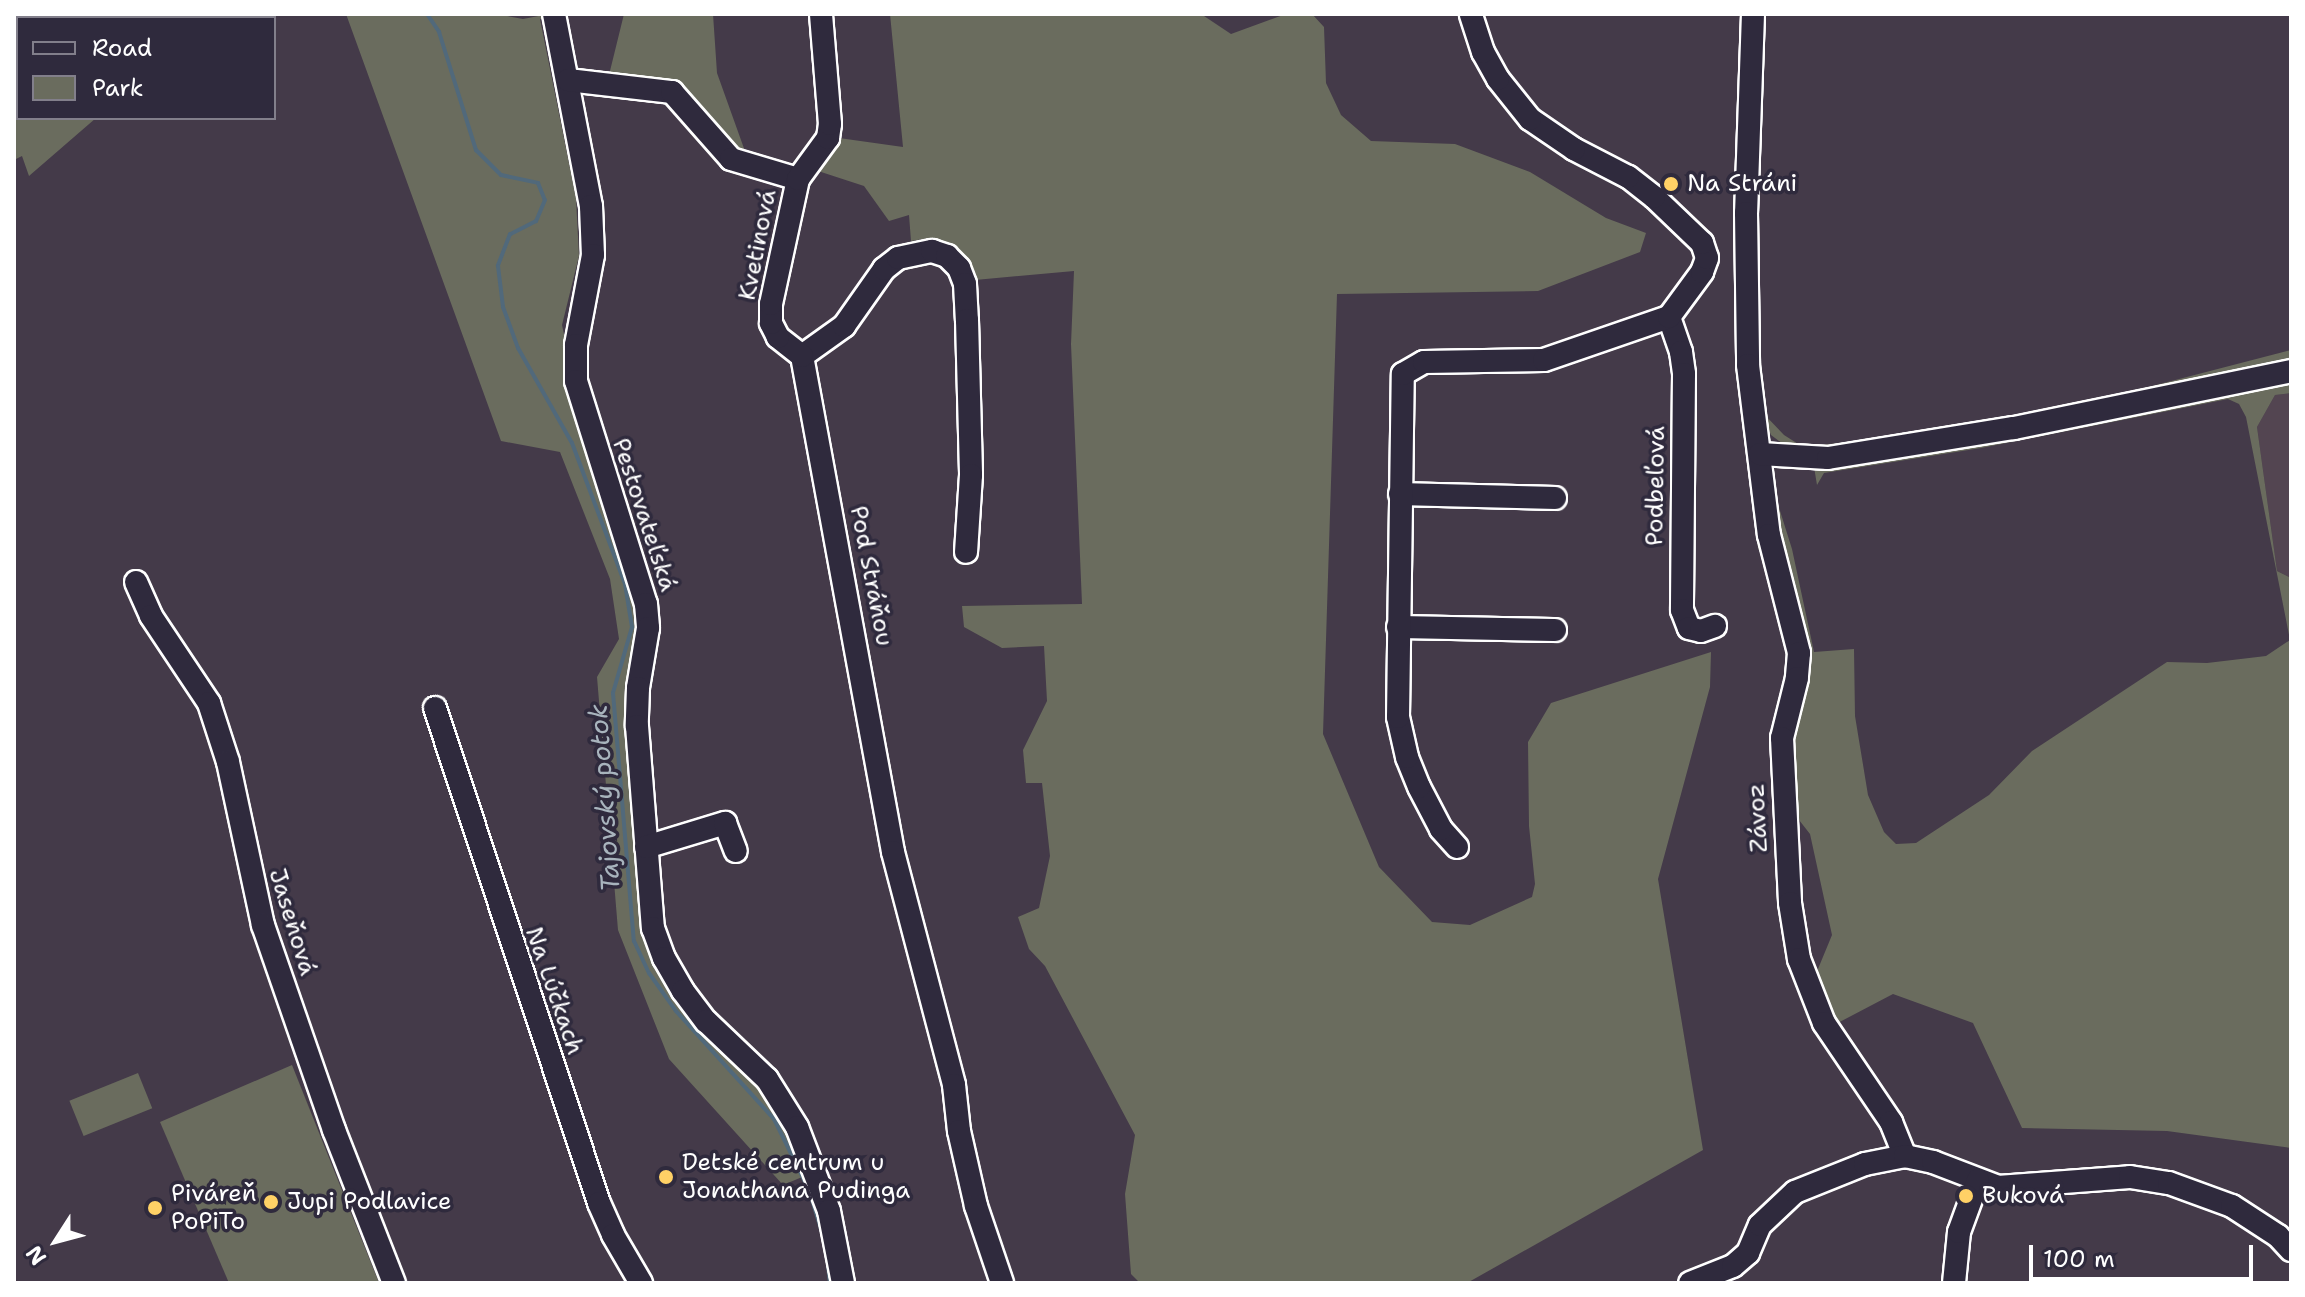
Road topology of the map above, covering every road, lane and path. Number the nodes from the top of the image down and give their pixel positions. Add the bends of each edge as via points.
1 (554, 14) edge
2 (821, 14) edge
3 (1471, 14) edge
4 (1753, 14) edge
5 (568, 80) junction
6 (798, 179) junction
7 (1669, 317) junction
8 (802, 356) junction
9 (2291, 371) edge
10 (1760, 454) junction
11 (1400, 494) junction
12 (1555, 497) dead end
13 (966, 552) dead end
14 (136, 582) dead end
15 (1715, 626) dead end
16 (1398, 627) junction
17 (1555, 631) dead end
18 (435, 708) dead end
19 (646, 847) junction
20 (1457, 847) dead end
21 (736, 851) dead end
22 (1905, 1156) junction
23 (1978, 1180) junction
24 (2291, 1250) edge
25 (394, 1283) edge
26 (641, 1283) edge
27 (843, 1283) edge
28 (1002, 1283) edge
29 (1690, 1283) edge
30 (1954, 1283) edge

1 - 5 street, Pestovateľská
2 - 6 street, Kvetinová via 830,124 823,148
3 - 7 street via 1498,79 1530,119 1628,177 1702,243 1706,265
4 - 10 street, Závoz via 1747,293 1751,401
5 - 6 street, Kvetinová via 672,92 731,159
5 - 19 street, Pestovateľská via 591,206 593,255 576,345 576,381 646,604 637,726
6 - 8 street, Kvetinová via 771,323 778,337
7 - 11 street via 1544,360 1424,362 1408,368 1401,382
7 - 15 street, Podbeľová via 1683,362 1682,610 1689,628
8 - 13 street via 844,326 884,269 898,258 932,251 959,268 966,296 971,475
8 - 28 street, Pod Stráňou via 893,852 954,1085 976,1206
9 - 10 street via 2014,428 1844,455
10 - 22 street, Závoz via 1769,535 1799,653 1781,764 1799,959 1824,1023 1891,1122
11 - 12 street
11 - 16 street
14 - 25 street, Jaseňová via 151,616 209,703 228,762 263,925
16 - 17 street
16 - 20 street via 1397,702 1403,743 1431,811
18 - 26 street, Na Lúčkach via 599,1203
19 - 21 street via 724,820
19 - 27 street, Pestovateľská via 653,928 664,958 706,1021 767,1079 797,1127 829,1211
22 - 23 street
22 - 29 street via 1865,1164 1795,1192 1760,1225 1748,1253 1733,1266
23 - 24 street via 2019,1188 2130,1177 2169,1183 2232,1206
23 - 30 street via 1959,1232

